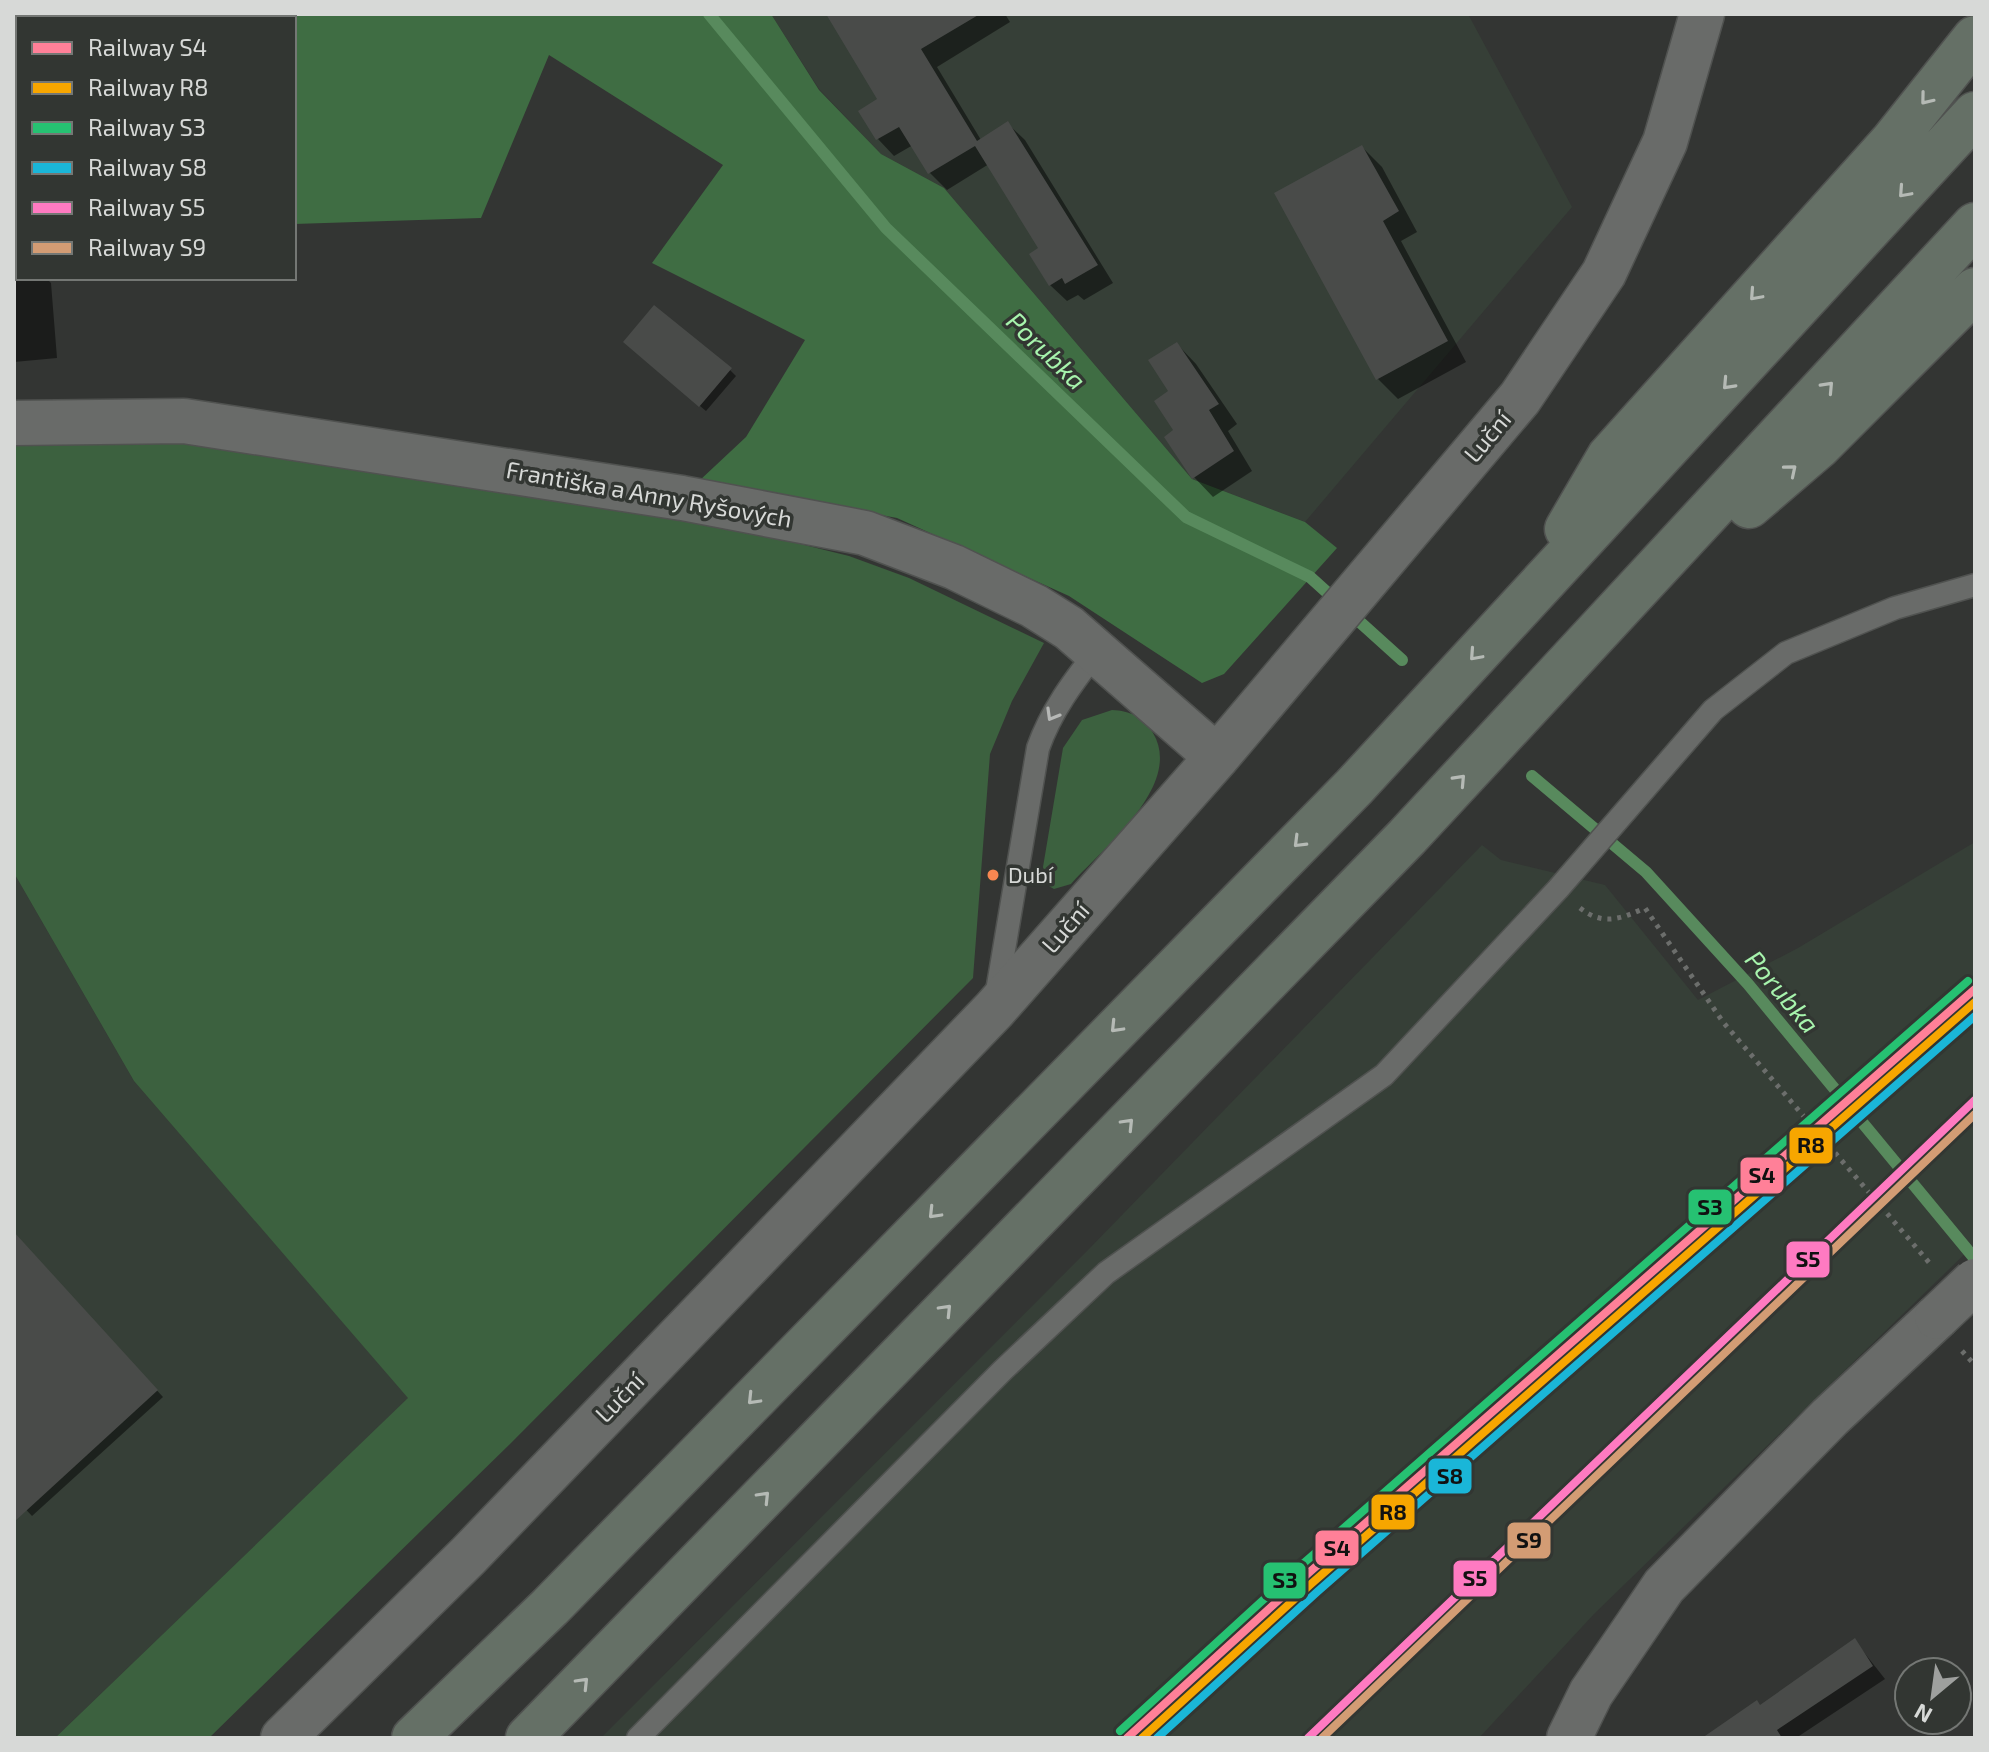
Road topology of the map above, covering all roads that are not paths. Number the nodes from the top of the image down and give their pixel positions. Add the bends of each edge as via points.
1 (1702, 14) edge
2 (1975, 38) edge
3 (1975, 114) edge
4 (1975, 225) edge
5 (1975, 290) edge
6 (14, 423) edge
7 (1975, 585) edge
8 (1528, 597) junction
9 (1583, 647) junction
10 (1097, 651) junction
11 (1217, 757) junction
12 (994, 1010) junction
13 (1975, 1281) edge
14 (283, 1738) edge
15 (414, 1738) edge
16 (528, 1738) edge
17 (638, 1738) edge
18 (1569, 1738) edge

1 - 11 street, Luční via 1665,142 1604,273 1520,398
2 -> 8 highway via 1893,141 1609,457
3 -> 8 highway
9 -> 4 highway
9 -> 5 highway via 1819,446
6 - 10 street, Františka a Anny Ryšových via 184,421 682,498 865,533 954,567 1034,606
7 - 17 lane via 1895,608 1786,653 1713,710 1578,867 1384,1075 1106,1273
8 -> 15 highway via 1354,787 550,1607
16 -> 9 highway via 1407,837
10 - 11 street, Františka a Anny Ryšových
10 -> 12 lane via 1046,724 1038,748
11 - 12 street, Luční
12 - 14 street, Luční via 468,1556
13 - 18 street, bridge via 1830,1417 1664,1586 1591,1693

